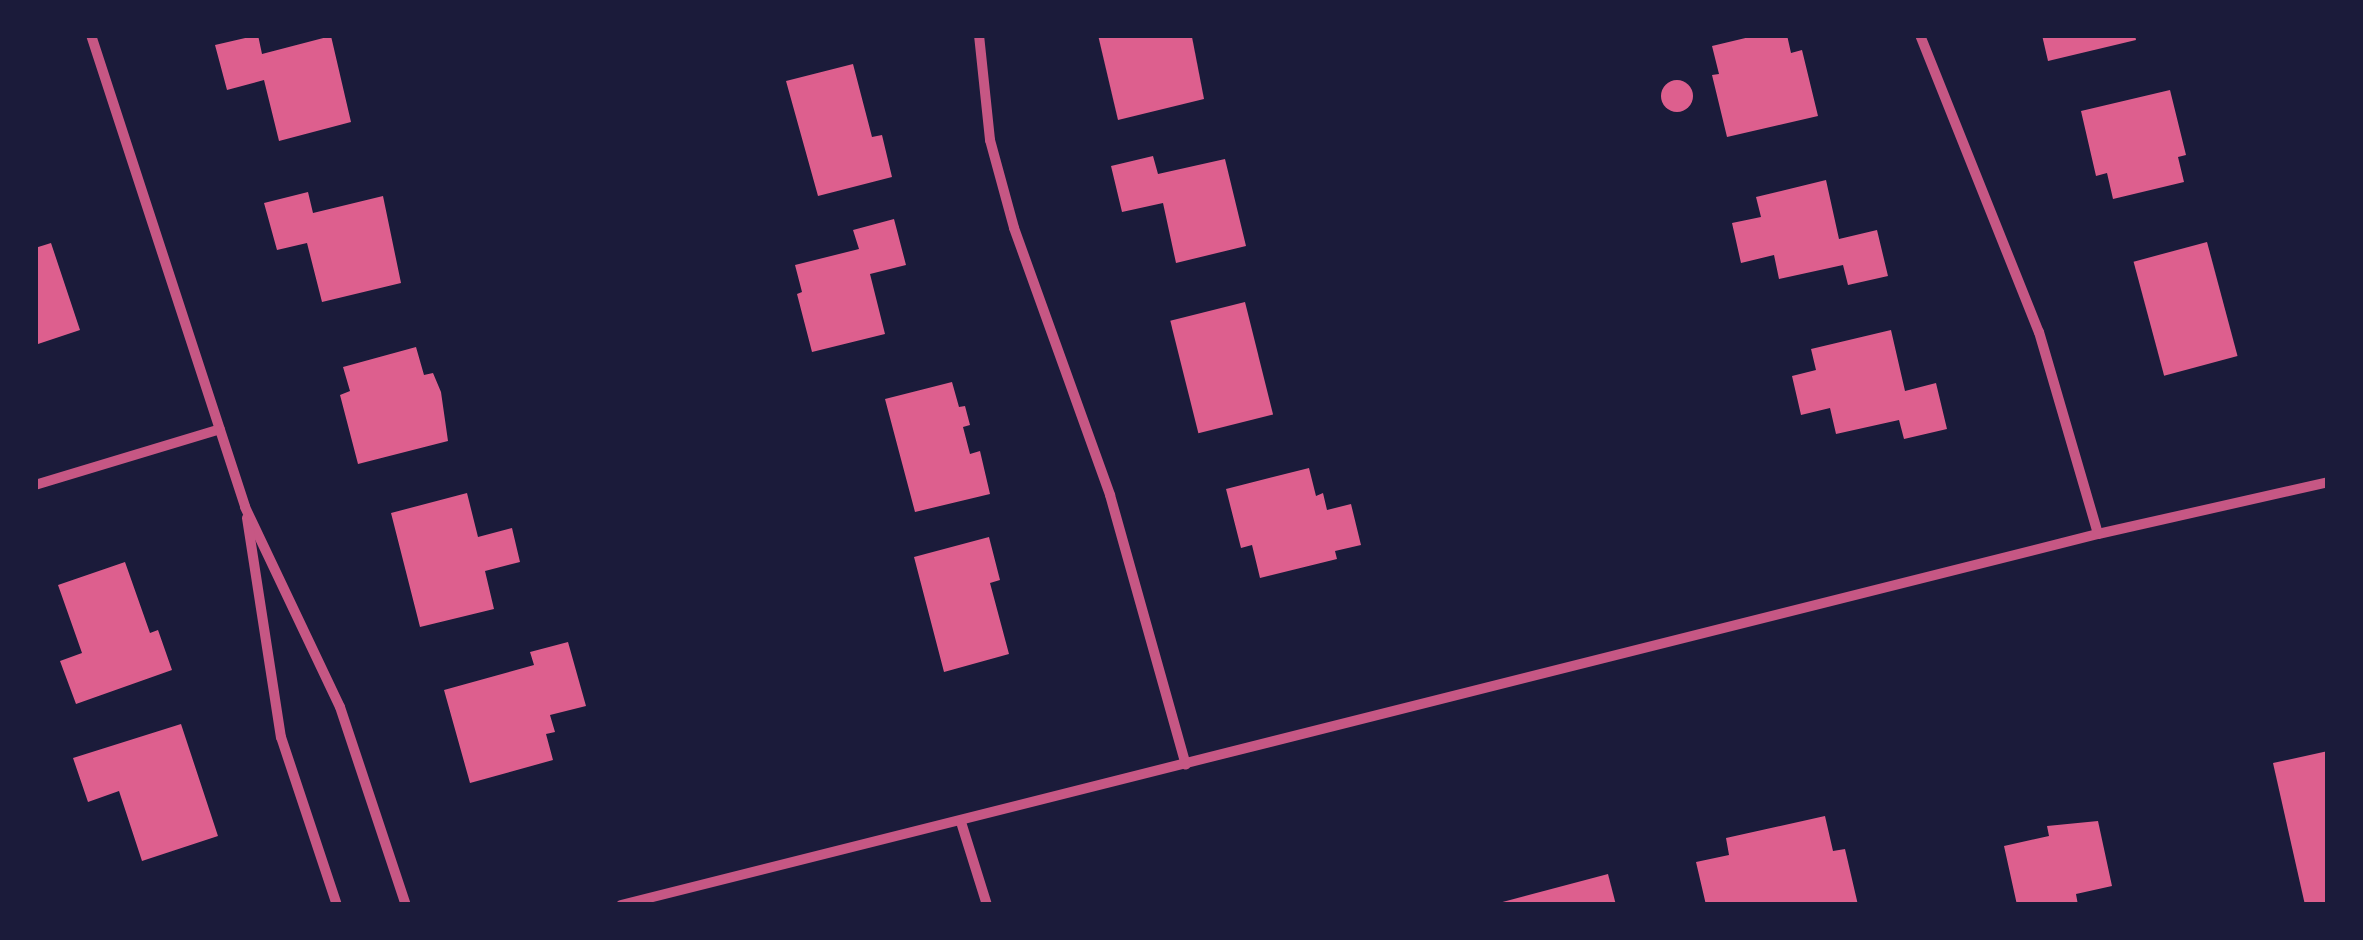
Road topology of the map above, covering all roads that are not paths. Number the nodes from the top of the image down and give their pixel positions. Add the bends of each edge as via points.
1 (91, 35) edge
2 (979, 35) edge
3 (1920, 35) edge
4 (220, 429) junction
5 (2328, 482) edge
6 (35, 485) edge
7 (245, 507) junction
8 (2098, 534) junction
9 (1186, 766) junction
10 (960, 822) junction
11 (337, 905) edge
12 (406, 905) edge
13 (621, 905) edge
14 (987, 905) edge

1 - 4 street
2 - 9 street via 990,140 1014,228 1110,495
3 - 8 street via 2040,332
4 - 6 street
4 - 7 street
5 - 8 street
7 - 11 street via 281,736
7 - 12 street via 340,706
8 - 9 street
9 - 10 street
10 - 13 street
10 - 14 street

